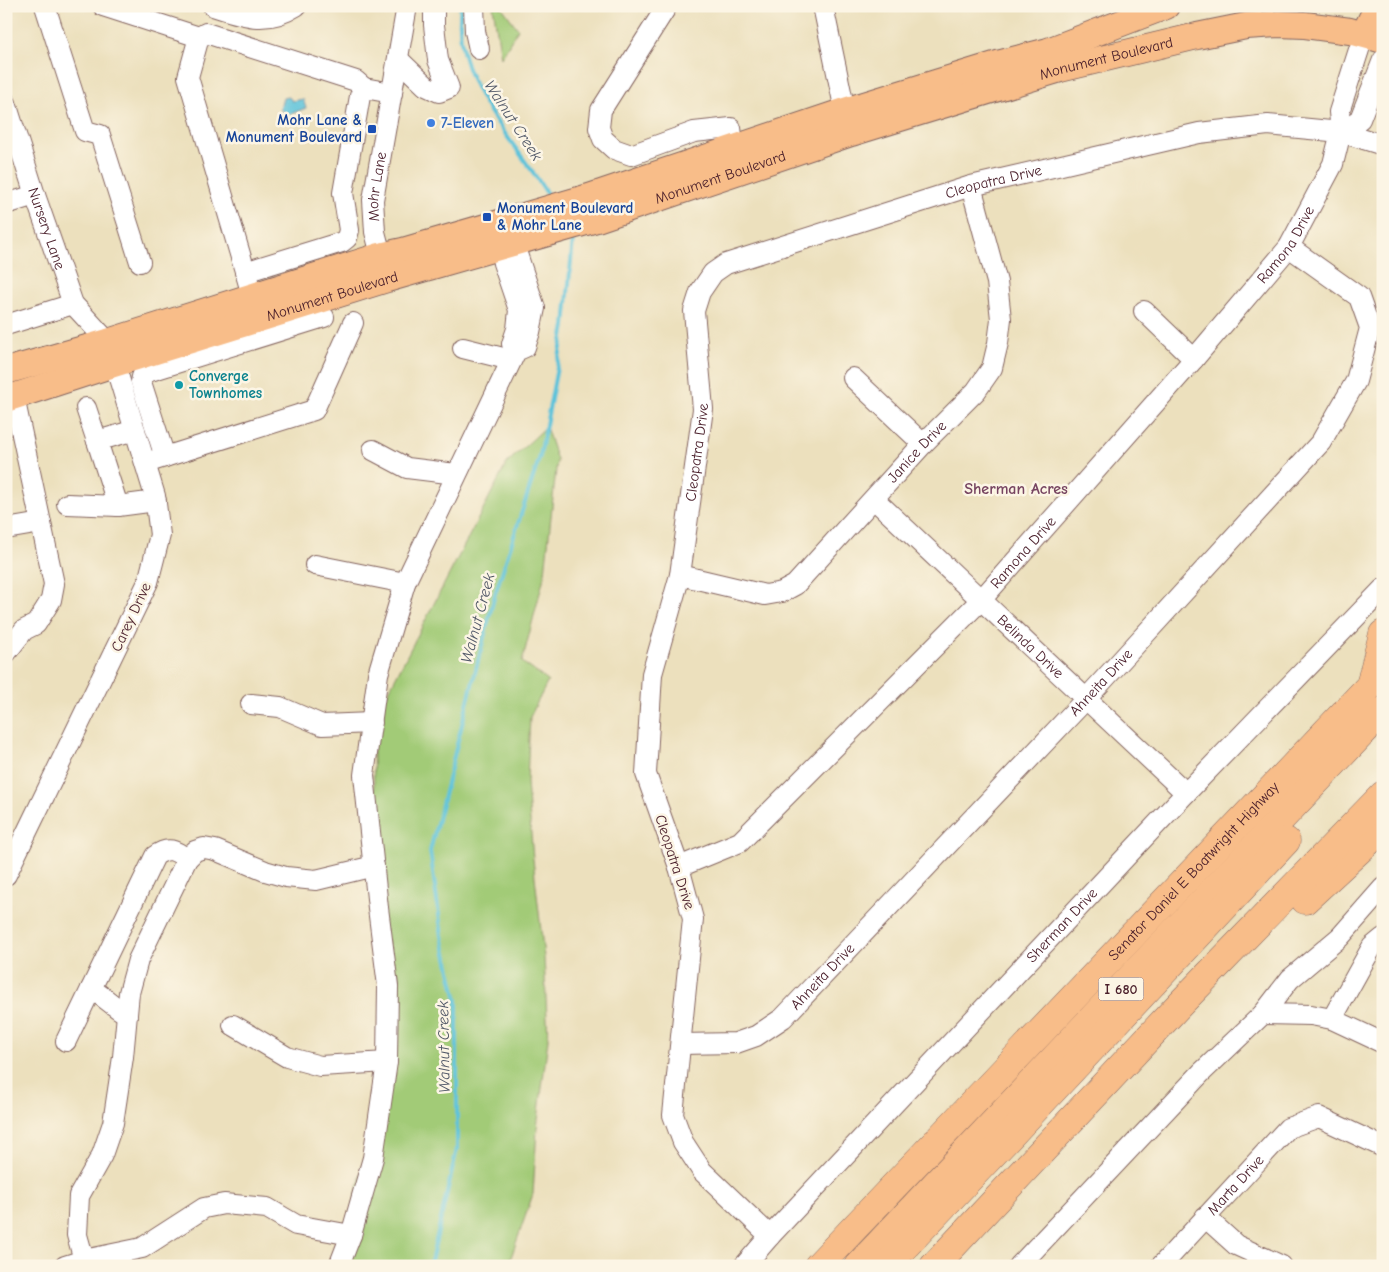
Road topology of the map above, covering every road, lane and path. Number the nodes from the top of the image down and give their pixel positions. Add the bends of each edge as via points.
1 (45, 6) edge
2 (103, 6) edge
3 (213, 6) edge
4 (296, 6) edge
5 (408, 6) edge
6 (434, 6) edge
7 (474, 6) edge
8 (667, 6) edge
9 (823, 6) edge
10 (1378, 6) edge
11 (1163, 7) edge
12 (199, 37) junction
13 (1374, 37) edge
14 (479, 49) dead end
15 (398, 60) junction
16 (1383, 60) edge
17 (364, 88) junction
18 (392, 93) junction
19 (6, 103) edge
20 (845, 111) junction
21 (1341, 132) junction
22 (1383, 145) edge
23 (734, 150) junction
24 (971, 186) junction
25 (34, 195) junction
26 (6, 204) edge
27 (595, 207) junction
28 (518, 232) junction
29 (1289, 247) junction
30 (140, 262) dead end
31 (384, 267) junction
32 (249, 283) junction
33 (73, 304) junction
34 (1144, 311) dead end
35 (324, 317) dead end
36 (353, 323) dead end
37 (6, 325) edge
38 (463, 348) dead end
39 (111, 353) junction
40 (514, 355) junction
41 (1194, 360) junction
42 (6, 371) edge
43 (853, 378) dead end
44 (10, 398) edge
45 (86, 408) dead end
46 (135, 430) junction
47 (97, 440) junction
48 (923, 444) junction
49 (373, 450) dead end
50 (165, 457) junction
51 (145, 463) junction
52 (456, 474) junction
53 (874, 499) junction
54 (156, 501) junction
55 (67, 504) dead end
56 (118, 506) junction
57 (41, 523) junction
58 (6, 529) edge
59 (315, 565) dead end
60 (680, 575) junction
61 (405, 583) junction
62 (1383, 589) edge
63 (981, 600) junction
64 (1383, 634) edge
65 (6, 653) edge
66 (1376, 679) edge
67 (1086, 698) junction
68 (251, 704) dead end
69 (1383, 711) edge
70 (372, 723) junction
71 (1383, 738) edge
72 (1186, 793) junction
73 (1383, 795) edge
74 (1383, 828) edge
75 (187, 858) junction
76 (374, 866) junction
77 (679, 867) junction
78 (6, 875) edge
79 (1383, 888) edge
80 (1383, 938) edge
81 (91, 989) junction
82 (1181, 1003) junction
83 (127, 1014) junction
84 (1263, 1014) junction
85 (1332, 1019) junction
86 (233, 1025) dead end
87 (66, 1041) dead end
88 (1383, 1043) edge
89 (681, 1044) junction
90 (387, 1062) junction
91 (1383, 1147) edge
92 (1205, 1217) junction
93 (351, 1235) junction
94 (770, 1236) junction
95 (84, 1260) junction
96 (65, 1266) edge
97 (339, 1266) edge
98 (744, 1266) edge
99 (818, 1266) edge
100 (858, 1266) edge
101 (886, 1266) edge
102 (934, 1266) edge
103 (1019, 1266) edge
104 (1161, 1266) edge
105 (1282, 1266) edge

1 - 30 street via 85,131 100,134
2 - 12 street
3 - 4 street via 260,18 274,17
5 - 15 street, Mohr Lane
6 - 15 street via 438,60 449,88 439,92 426,86
7 - 14 street
8 - 23 street via 601,110 599,128 603,139 614,149 631,155 694,132 730,128
9 - 20 street
10 - 13 main road
11 - 20 main road, Monument Boulevard via 1048,51
12 - 17 street via 206,33 356,81
12 - 32 street via 188,76
13 - 21 street, Ramona Drive via 1339,112
13 - 27 main road, Monument Boulevard via 1305,25 1246,26 1060,69
15 - 18 street, Mohr Lane
16 - 21 street via 1360,119
17 - 18 street
17 - 32 street via 343,193 349,230 347,238
18 - 31 street, Mohr Lane via 374,200 375,232
19 - 25 street, Nursery Lane
20 - 23 main road, Monument Boulevard
21 - 22 street
21 - 24 street, Cleopatra Drive via 1268,125 1199,133
21 - 29 street, Ramona Drive via 1333,164
23 - 27 main road, Monument Boulevard
24 - 48 street, Janice Drive via 997,282 1001,319 998,343 992,368 976,391
24 - 60 street, Cleopatra Drive via 726,264 713,273 700,292 694,311 702,409
25 - 26 street
25 - 33 street, Nursery Lane
27 - 28 main road, Monument Boulevard
28 - 31 main road, Monument Boulevard
28 - 40 street via 503,263 519,310 512,344
29 - 41 street, Ramona Drive
29 - 67 street, Ahneita Drive via 1359,297 1370,328 1356,381 1321,442
31 - 32 main road, Monument Boulevard
31 - 39 main road, Monument Boulevard
32 - 39 main road, Monument Boulevard
33 - 37 street
33 - 39 street, Nursery Lane
34 - 41 street
35 - 50 street via 144,373 141,382
36 - 50 street via 314,410
38 - 40 street
39 - 42 main road, Monument Boulevard
39 - 44 main road, Monument Boulevard
39 - 46 street, Carey Drive
40 - 52 street
41 - 63 street, Ramona Drive
43 - 48 street
44 - 57 street
45 - 47 street
46 - 47 street
46 - 51 street, Carey Drive
47 - 56 street
48 - 53 street, Janice Drive
49 - 52 street via 407,468
50 - 51 street
51 - 54 street, Carey Drive
52 - 61 street
53 - 60 street, Janice Drive via 794,585 782,592 764,595
53 - 63 street, Belinda Drive
54 - 56 street
54 - 78 street, Carey Drive via 160,535 148,582
55 - 56 street
57 - 58 street
57 - 65 street via 54,584 51,600 36,624 24,630
59 - 61 street
60 - 77 street, Cleopatra Drive via 652,674 646,774
61 - 70 street via 378,674
62 - 72 street, Sherman Drive
63 - 67 street, Belinda Drive
63 - 77 street, Ramona Drive via 740,842
64 - 66 highway
66 - 99 highway, Senator Daniel E Boatwright Highway / I 680
67 - 72 street, Belinda Drive
67 - 89 street, Ahneita Drive via 783,1018 756,1036 736,1042
68 - 70 street via 280,707 322,725
69 - 100 highway, I 680
70 - 76 street via 364,775
71 - 101 highway, I 680
72 - 94 street, Sherman Drive
73 - 82 highway
74 - 82 highway via 1237,964
75 - 76 street via 204,848 265,871 316,880
75 - 81 street via 169,850 162,850 155,856
75 - 83 street via 138,960
76 - 90 street via 388,986
77 - 89 street, Cleopatra Drive via 693,919
79 - 84 street via 1340,937 1290,979
80 - 85 street via 1372,947
81 - 83 street
81 - 87 street
82 - 102 highway
83 - 95 street via 113,1123 102,1155 79,1196 77,1235
84 - 85 street via 1312,1015
84 - 103 street via 1201,1073
85 - 88 street
86 - 90 street via 288,1057 320,1066
89 - 94 street, Cleopatra Drive via 673,1115 683,1142 702,1171
90 - 93 street via 373,1158
91 - 92 street, Marta Drive via 1319,1117 1288,1128
92 - 104 street, Marta Drive
92 - 105 street via 1236,1245
93 - 95 street via 296,1225 267,1208 224,1204 204,1208 142,1248
93 - 97 street
94 - 98 street, Sherman Drive
95 - 96 street

